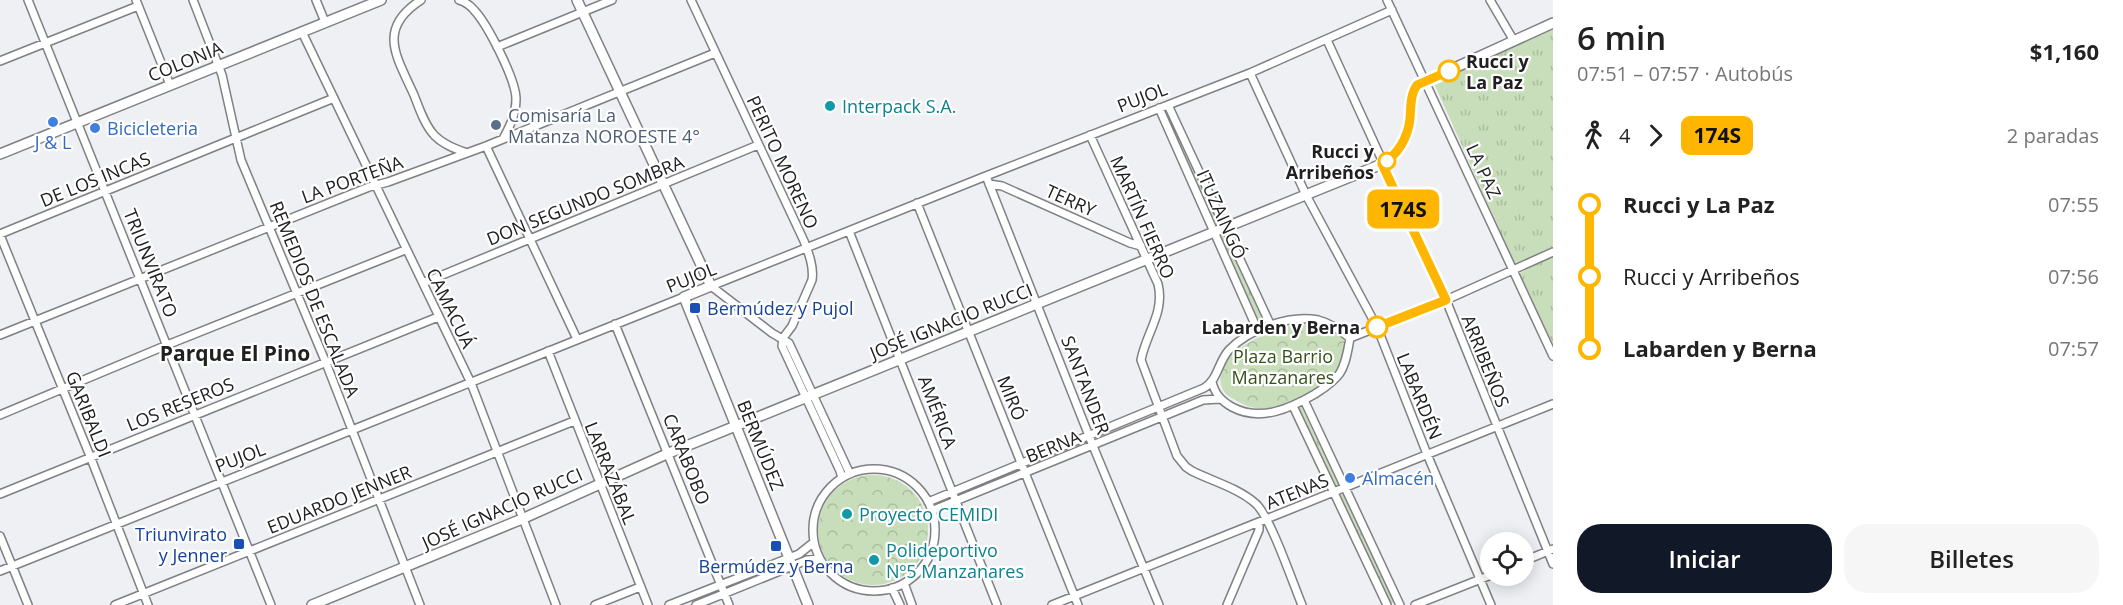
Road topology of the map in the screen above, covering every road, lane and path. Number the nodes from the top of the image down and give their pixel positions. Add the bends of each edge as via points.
1 (28, 0) edge
2 (193, 0) edge
3 (316, 0) edge
4 (381, 0) edge
5 (421, 0) edge
6 (459, 0) edge
7 (578, 0) edge
8 (612, 0) edge
9 (691, 0) edge
10 (1387, 0) edge
11 (1490, 0) edge
12 (137, 3) edge
13 (1392, 10) junction
14 (583, 12) junction
15 (325, 22) junction
16 (1553, 23) edge
17 (302, 32) junction
18 (1327, 40) junction
19 (1514, 40) junction
20 (45, 43) junction
21 (497, 47) junction
22 (715, 53) junction
23 (0, 61) edge
24 (219, 65) junction
25 (1250, 73) junction
26 (1425, 80) junction
27 (170, 85) junction
28 (619, 91) junction
29 (334, 98) junction
30 (1168, 105) junction
31 (1159, 108) junction
32 (78, 122) junction
33 (1090, 135) junction
34 (235, 139) junction
35 (503, 139) junction
36 (758, 145) junction
37 (486, 146) junction
38 (0, 153) edge
39 (467, 153) junction
40 (1382, 164) junction
41 (986, 176) junction
42 (989, 184) junction
43 (376, 185) junction
44 (664, 185) junction
45 (105, 190) junction
46 (1306, 195) junction
47 (917, 203) junction
48 (270, 226) junction
49 (1225, 228) junction
50 (849, 231) junction
51 (1214, 233) junction
52 (0, 234) edge
53 (531, 238) junction
54 (1141, 246) junction
55 (807, 249) junction
56 (405, 250) junction
57 (1553, 252) edge
58 (1148, 260) junction
59 (1514, 271) junction
60 (140, 278) junction
61 (423, 283) junction
62 (711, 286) junction
63 (298, 293) junction
64 (684, 297) junction
65 (1446, 300) junction
66 (1038, 303) junction
67 (438, 317) junction
68 (35, 321) junction
69 (615, 324) junction
70 (1271, 326) junction
71 (1377, 327) junction
72 (1258, 331) junction
73 (969, 332) junction
74 (0, 335) edge
75 (783, 338) junction
76 (1350, 338) junction
77 (578, 339) junction
78 (167, 345) junction
79 (548, 351) junction
80 (1553, 356) edge
81 (901, 360) junction
82 (326, 363) junction
83 (1212, 382) junction
84 (471, 383) junction
85 (63, 390) junction
86 (810, 396) junction
87 (1220, 399) junction
88 (1304, 400) junction
89 (1553, 404) edge
90 (1293, 406) junction
91 (1158, 408) junction
92 (196, 414) junction
93 (0, 415) edge
94 (1162, 418) junction
95 (574, 421) junction
96 (736, 426) junction
97 (1496, 426) junction
98 (352, 431) junction
99 (1090, 436) junction
100 (1093, 446) junction
101 (496, 451) junction
102 (669, 453) junction
103 (1427, 454) junction
104 (90, 456) junction
105 (1022, 464) junction
106 (1026, 473) junction
107 (850, 474) junction
108 (842, 478) junction
109 (223, 482) junction
110 (599, 483) junction
111 (1344, 488) junction
112 (952, 492) junction
113 (1334, 492) junction
114 (0, 494) edge
115 (378, 499) junction
116 (956, 501) junction
117 (928, 502) junction
118 (931, 511) junction
119 (522, 519) junction
120 (1267, 519) junction
121 (1259, 523) junction
122 (117, 525) junction
123 (0, 536) edge
124 (814, 542) junction
125 (1550, 550) edge
126 (250, 551) junction
127 (1534, 557) edge
128 (820, 559) junction
129 (790, 563) junction
130 (1553, 564) edge
131 (12, 566) junction
132 (405, 568) junction
133 (1145, 568) junction
134 (0, 571) edge
135 (1480, 577) edge
136 (1480, 579) edge
137 (904, 583) junction
138 (721, 585) junction
139 (640, 586) junction
140 (1484, 586) edge
141 (892, 588) junction
142 (144, 594) junction
143 (724, 594) junction
144 (1074, 596) junction
145 (28, 605) edge
146 (115, 605) edge
147 (148, 605) edge
148 (271, 605) edge
149 (312, 605) edge
150 (420, 605) edge
151 (556, 605) edge
152 (594, 605) edge
153 (648, 605) edge
154 (669, 605) edge
155 (696, 605) edge
156 (729, 605) edge
157 (808, 605) edge
158 (900, 605) edge
159 (912, 605) edge
160 (997, 605) edge
161 (1052, 605) edge
162 (1078, 605) edge
163 (1159, 605) edge
164 (1227, 605) edge
165 (1302, 605) edge
166 (1387, 605) edge
167 (1400, 605) edge
168 (1415, 605) edge
169 (1491, 605) edge

1 - 20 street, TRIUNVIRATO
2 - 24 street, REMEDIOS DE ESCALADA
3 - 15 street
4 - 15 street, COLONIA
5 - 39 street via 398,22 392,42 394,51 433,134
6 - 21 street via 473,9
7 - 14 street
8 - 14 street
9 - 22 street, PERITO MORENO
10 - 13 street, LA PAZ
11 - 19 street
12 - 20 street
12 - 27 street
13 - 18 street, PUJOL
13 - 26 street, LA PAZ
14 - 21 street
14 - 28 street
15 - 17 street, COLONIA
16 - 19 street
17 - 24 street, COLONIA
17 - 29 street, CAMACUÁ
18 - 25 street, PUJOL
18 - 40 street, ARRIBEÑOS
19 - 26 street
20 - 23 street
20 - 32 street, TRIUNVIRATO
21 - 35 street via 516,91 514,116
22 - 28 street, LA PORTEÑA
22 - 36 street, PERITO MORENO
24 - 27 street, COLONIA
24 - 34 street, REMEDIOS DE ESCALADA
25 - 30 street, PUJOL
25 - 46 street, LABARDÉN
26 - 40 street, JOSÉ IGNACIO RUCCI via 1413,91 1410,123 1403,141
26 - 59 street, LA PAZ
27 - 32 street, COLONIA
28 - 35 street, LA PORTEÑA
28 - 44 street
29 - 34 street, DE LOS INCAS
29 - 43 street, CAMACUÁ
30 - 31 street, PUJOL
30 - 49 street, ITUZAINGÓ
31 - 33 street, PUJOL
31 - 51 street, ITUZAINGÓ
32 - 38 street, COLONIA
32 - 45 street, TRIUNVIRATO
33 - 41 street, PUJOL
33 - 54 street, MARTÍN FIERRO
34 - 45 street, DE LOS INCAS
34 - 48 street, REMEDIOS DE ESCALADA
35 - 37 street, LA PORTEÑA
36 - 44 street, DON SEGUNDO SOMBRA
36 - 55 street, PERITO MORENO
37 - 39 street, LA PORTEÑA
37 - 53 street
39 - 43 street, LA PORTEÑA
40 - 46 street, JOSÉ IGNACIO RUCCI
40 - 65 street, ARRIBEÑOS
41 - 42 street, SANTANDER
41 - 47 street, PUJOL
42 - 54 street, TERRY via 1002,186
42 - 66 street, SANTANDER
43 - 48 street, LA PORTEÑA
43 - 56 street, CAMACUÁ
44 - 53 street, DON SEGUNDO SOMBRA
44 - 62 street
45 - 52 street, DE LOS INCAS
45 - 60 street, TRIUNVIRATO
46 - 49 street, JOSÉ IGNACIO RUCCI
46 - 71 street, LABARDÉN
47 - 50 street, PUJOL
47 - 73 street, MIRÓ
48 - 60 street, LA PORTEÑA
48 - 63 street, REMEDIOS DE ESCALADA
49 - 51 street, JOSÉ IGNACIO RUCCI
49 - 70 street, ITUZAINGÓ
50 - 55 street, PUJOL
50 - 81 street, AMÉRICA
51 - 58 street, JOSÉ IGNACIO RUCCI
51 - 72 street, ITUZAINGÓ
52 - 68 street, GARIBALDI
53 - 61 street, DON SEGUNDO SOMBRA
53 - 77 street
54 - 58 street, MARTÍN FIERRO
55 - 62 street, PUJOL
55 - 75 street, PERITO MORENO via 812,280
56 - 61 street, CAMACUÁ
56 - 63 street
57 - 59 street
58 - 66 street, JOSÉ IGNACIO RUCCI
58 - 91 street, MARTÍN FIERRO via 1158,284 1160,305 1141,360
59 - 65 street
59 - 80 street, LA PAZ
60 - 68 street, LA PORTEÑA
60 - 78 street, TRIUNVIRATO
61 - 67 street, CAMACUÁ
62 - 64 street, PUJOL
62 - 75 street
63 - 78 street
63 - 82 street, REMEDIOS DE ESCALADA
64 - 69 street, PUJOL
64 - 96 street, BERMÚDEZ
65 - 71 street
65 - 97 street, ARRIBEÑOS
66 - 73 street, JOSÉ IGNACIO RUCCI
66 - 99 street, SANTANDER
67 - 82 street, LOS RESEROS
67 - 84 street, CAMACUÁ
68 - 74 street, LA PORTEÑA
68 - 85 street, GARIBALDI
69 - 77 street, PUJOL
69 - 102 street, CARABOBO
70 - 72 street
70 - 76 street via 1295,319 1313,320 1337,328
71 - 76 street
71 - 103 street, LABARDÉN
72 - 83 street via 1230,350
73 - 81 street, JOSÉ IGNACIO RUCCI
73 - 105 street, MIRÓ
75 - 86 street via 782,346
76 - 88 street via 1340,373
77 - 79 street, PUJOL
78 - 85 street
78 - 92 street, TRIUNVIRATO
79 - 84 street, PUJOL
79 - 95 street, LARRAZÁBAL
81 - 86 street, JOSÉ IGNACIO RUCCI
81 - 112 street, AMÉRICA
82 - 92 street, LOS RESEROS
82 - 98 street, REMEDIOS DE ESCALADA
83 - 87 street
83 - 91 street, BERNA
84 - 98 street, PUJOL
84 - 101 street, CAMACUÁ
85 - 93 street
85 - 104 street, GARIBALDI
86 - 96 street, JOSÉ IGNACIO RUCCI
86 - 107 street
86 - 108 street
87 - 90 street via 1254,414
87 - 94 street, BERNA via 1203,400
88 - 90 street
88 - 111 street
89 - 97 street, ATENAS
90 - 113 street
91 - 94 street, MARTÍN FIERRO
91 - 99 street, BERNA
92 - 104 street, LOS RESEROS
92 - 109 street, TRIUNVIRATO
94 - 100 street, BERNA
94 - 120 street, MARTÍN FIERRO via 1177,456 1186,467 1252,500
95 - 101 street, EDUARDO JENNER
95 - 110 street, LARRAZÁBAL
96 - 102 street, JOSÉ IGNACIO RUCCI
96 - 129 street, BERMÚDEZ
97 - 103 street, ATENAS
97 - 125 street, ARRIBEÑOS
98 - 109 street, PUJOL
98 - 115 street, REMEDIOS DE ESCALADA
99 - 100 street, SANTANDER
99 - 105 street, BERNA
100 - 106 street, BERNA
100 - 133 street, SANTANDER
101 - 115 street, EDUARDO JENNER
101 - 119 street, CAMACUÁ
102 - 110 street, JOSÉ IGNACIO RUCCI
102 - 138 street, CARABOBO
103 - 111 street, ATENAS
103 - 135 street, LABARDÉN
104 - 114 street, LOS RESEROS
104 - 122 street, GARIBALDI
105 - 106 street, MIRÓ
105 - 112 street, BERNA
106 - 116 street, BERNA
106 - 144 street, MIRÓ
107 - 108 street
107 - 117 street via 868,469 895,473 917,488
108 - 124 street via 818,506 813,523
109 - 122 street, PUJOL
109 - 126 street, TRIUNVIRATO
110 - 119 street, JOSÉ IGNACIO RUCCI
110 - 139 street, LARRAZÁBAL
111 - 113 street, ATENAS
111 - 167 street
112 - 116 street, AMÉRICA
112 - 117 street, BERNA
113 - 120 street, ATENAS
113 - 166 street
115 - 126 street, EDUARDO JENNER
115 - 132 street, REMEDIOS DE ESCALADA
116 - 118 street, BERNA
116 - 160 street, AMÉRICA
117 - 118 street
118 - 137 street via 934,529 928,556
119 - 132 street, JOSÉ IGNACIO RUCCI
119 - 151 street, CAMACUÁ
120 - 121 street, ATENAS
120 - 165 street, MARTÍN FIERRO
121 - 133 street, ATENAS
121 - 164 street
122 - 131 street, PUJOL
122 - 142 street, GARIBALDI
123 - 131 street
124 - 128 street
124 - 129 street
125 - 127 street
125 - 130 street, ARRIBEÑOS
126 - 142 street, EDUARDO JENNER
126 - 148 street, TRIUNVIRATO
128 - 129 street
128 - 141 street via 846,585 864,590
129 - 138 street
129 - 143 street
129 - 157 street, BERMÚDEZ
131 - 134 street, PUJOL
131 - 145 street
132 - 149 street, JOSÉ IGNACIO RUCCI
132 - 150 street, REMEDIOS DE ESCALADA
133 - 144 street, ATENAS
133 - 163 street, SANTANDER
136 - 168 street
137 - 141 street
137 - 159 street
138 - 143 street, CARABOBO
138 - 154 street
139 - 152 street
139 - 153 street, LARRAZÁBAL
140 - 169 street, LABARDÉN
141 - 158 street
142 - 146 street, EDUARDO JENNER
142 - 147 street, GARIBALDI
143 - 155 street
143 - 156 street, CARABOBO
144 - 161 street, ATENAS
144 - 162 street, MIRÓ

